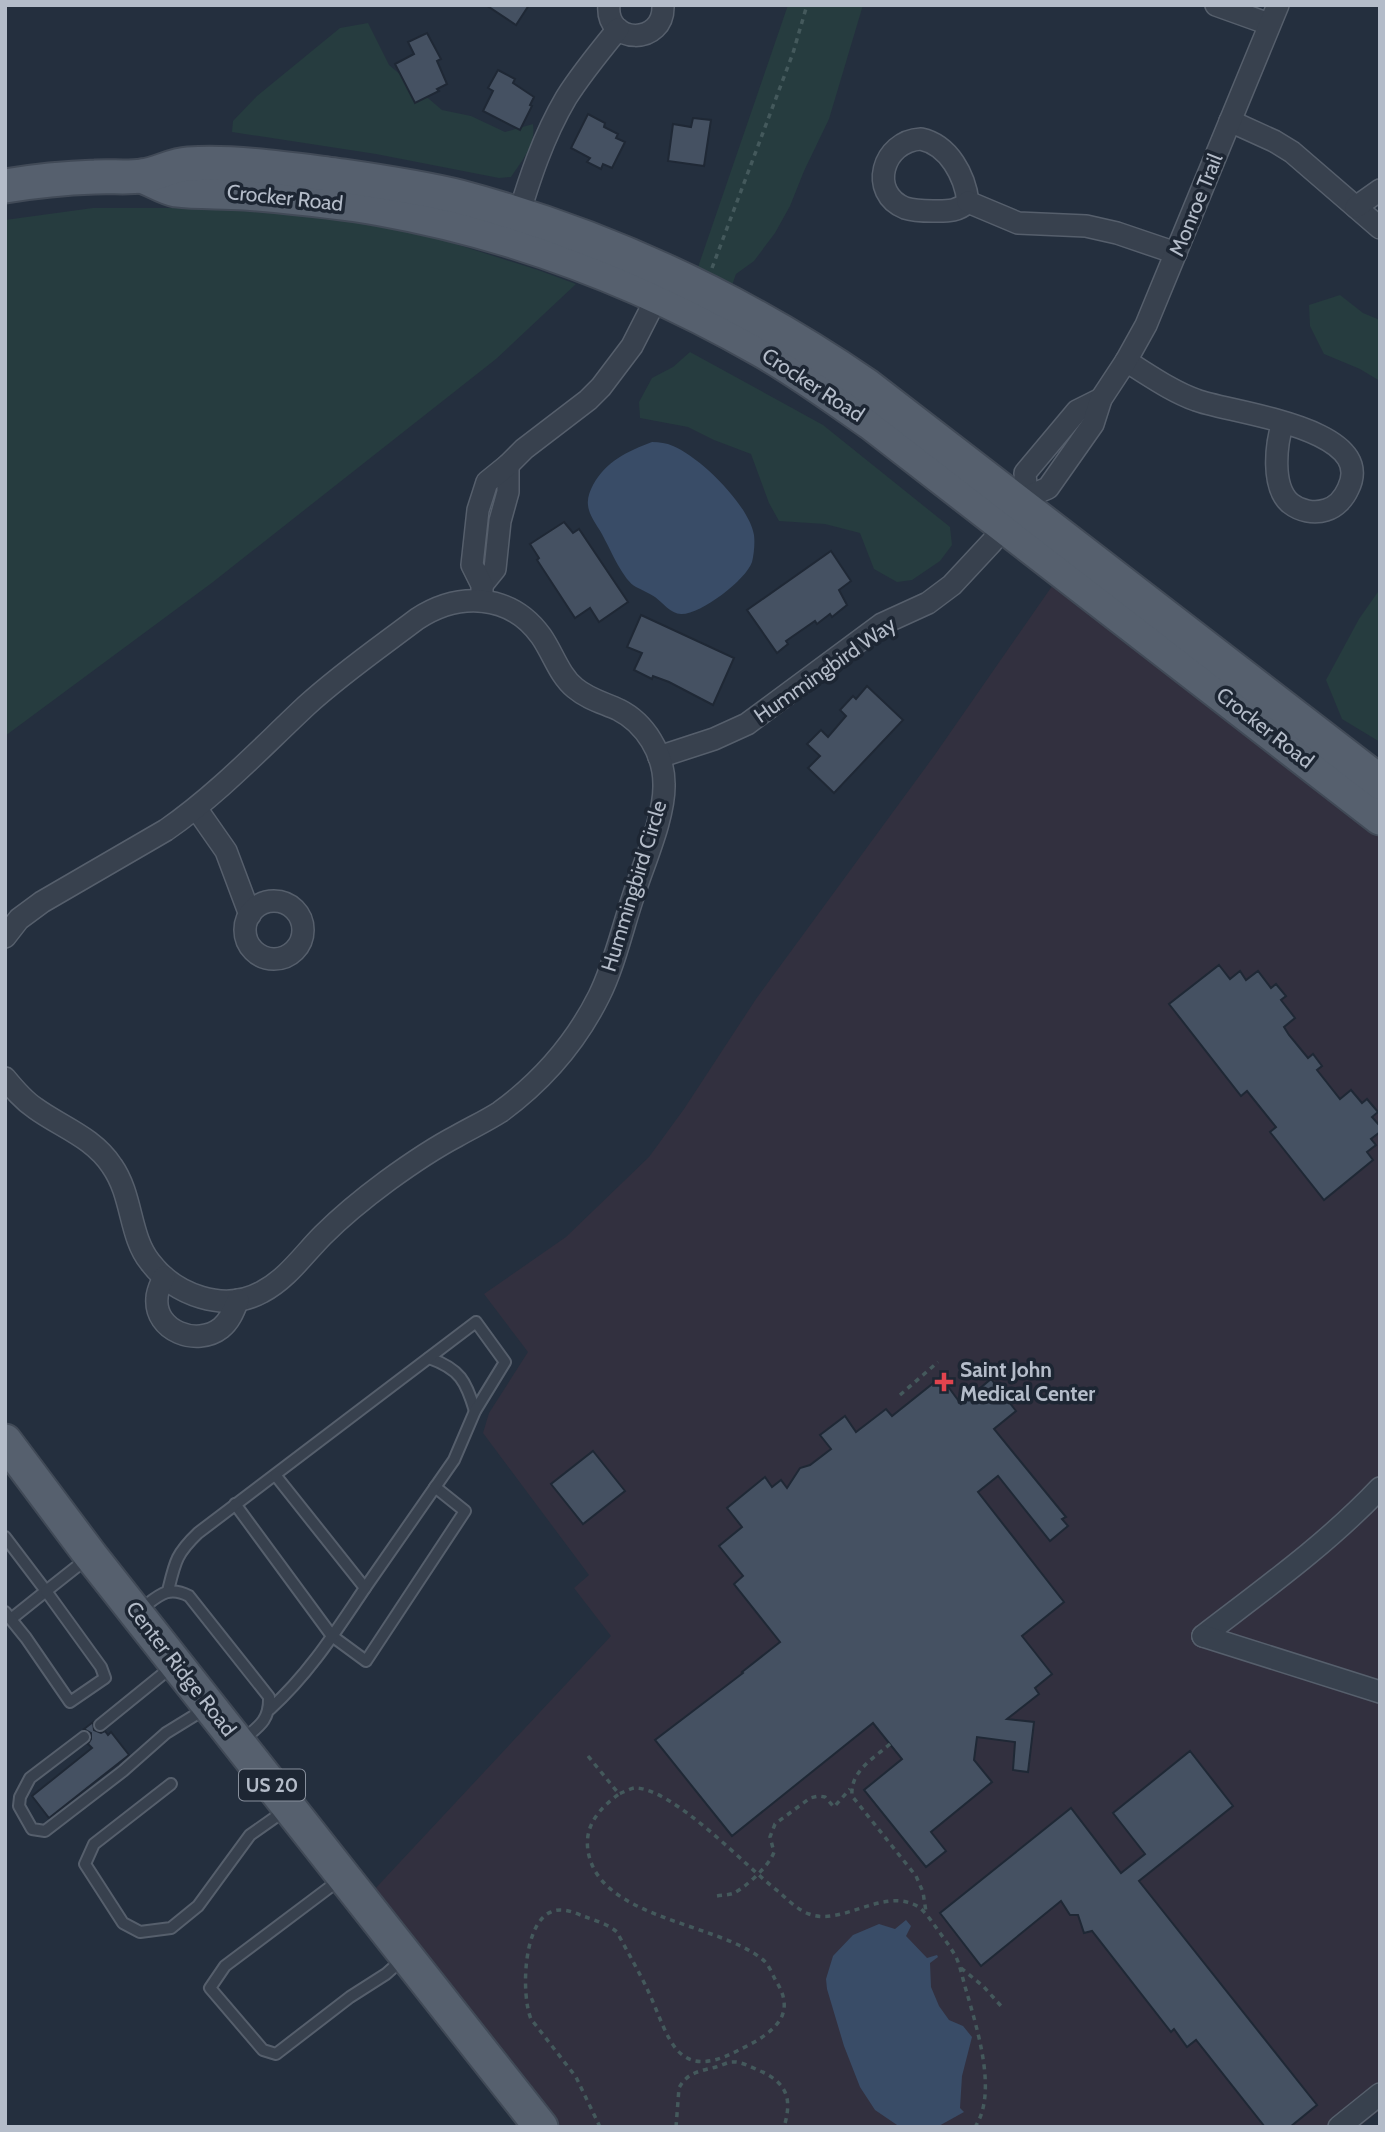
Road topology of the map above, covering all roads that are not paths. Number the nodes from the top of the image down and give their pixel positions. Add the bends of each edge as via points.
1 (609, 5) edge
2 (663, 5) edge
3 (1216, 5) edge
4 (1273, 15) edge
5 (618, 29) junction
6 (1230, 121) junction
7 (5, 186) edge
8 (1380, 190) edge
9 (968, 202) dead end
10 (1356, 207) junction
11 (515, 228) junction
12 (1380, 228) edge
13 (1176, 253) junction
14 (657, 297) junction
15 (1126, 361) junction
16 (1283, 422) dead end
17 (1017, 510) junction
18 (482, 593) junction
19 (659, 757) junction
20 (1380, 782) edge
21 (196, 808) junction
22 (1380, 818) edge
23 (250, 915) dead end
24 (5, 937) edge
25 (5, 1078) edge
26 (164, 1277) junction
27 (238, 1300) junction
28 (429, 1358) junction
29 (475, 1411) junction
30 (5, 1441) edge
31 (276, 1476) junction
32 (435, 1488) junction
33 (1380, 1488) edge
34 (235, 1504) junction
35 (5, 1537) edge
36 (91, 1556) junction
37 (365, 1588) junction
38 (46, 1591) junction
39 (168, 1591) junction
40 (136, 1612) junction
41 (8, 1616) edge
42 (332, 1636) junction
43 (176, 1664) junction
44 (1380, 1692) edge
45 (210, 1706) junction
46 (270, 1709) junction
47 (100, 1725) dead end
48 (84, 1737) dead end
49 (239, 1743) junction
50 (171, 1784) dead end
51 (290, 1807) junction
52 (344, 1876) junction
53 (406, 1956) junction
54 (1380, 2094) edge
55 (541, 2127) edge
56 (1339, 2127) edge

1 - 5 street
2 - 5 street via 661,20 648,33 631,36
3 - 4 street
4 - 6 street, Monroe Trail
5 - 11 street via 559,111 537,159
6 - 10 street via 1292,152
6 - 13 street, Monroe Trail
7 - 11 main road, Crocker Road via 57,178 142,176 186,164 284,169 460,197
8 - 10 street
9 - 13 street via 1018,223 1097,228
10 - 12 street
11 - 14 main road, Crocker Road via 571,261
11 - 17 main road, Crocker Road via 628,254 752,314 866,385
13 - 15 street, Monroe Trail
14 - 17 main road, Crocker Road via 761,350 871,423
14 - 18 street via 632,346 601,387 508,465 509,492 500,521 495,569
15 - 16 street via 1192,399
15 - 17 street, Monroe Trail via 1101,399 1093,424 1048,488
17 - 19 street, Hummingbird Way via 941,595 882,624 747,724
17 - 20 main road, Crocker Road
17 - 22 main road, Crocker Road
18 - 19 street, Hummingbird Circle via 525,618 575,688 638,723
18 - 21 street, Hummingbird Circle via 417,619 320,694
19 - 27 street, Hummingbird Circle via 665,781 660,815 602,990 563,1053 499,1112 425,1154 360,1201 273,1285
21 - 23 street via 226,851
21 - 24 street, Hummingbird Circle via 30,910
25 - 26 street, Hummingbird Circle via 36,1109 84,1138 112,1165 125,1189 141,1248
26 - 27 street, Hummingbird Circle via 200,1297
26 - 27 street via 157,1296 159,1310 169,1326 183,1335 201,1336 220,1329
28 - 29 lane via 449,1366 465,1381
28 - 29 lane via 476,1322 505,1362
28 - 31 lane
29 - 32 lane via 463,1442
30 - 36 main road, Center Ridge Road / US 20
31 - 34 lane
31 - 37 lane
32 - 37 lane
32 - 42 lane via 465,1511 366,1661
33 - 44 street via 1312,1552 1203,1636
34 - 39 lane via 182,1549
34 - 42 lane
35 - 38 lane
36 - 38 lane
36 - 40 main road, Center Ridge Road / US 20
37 - 42 lane
38 - 41 lane
38 - 41 lane via 102,1667 105,1678 70,1702
39 - 40 lane
39 - 46 lane via 189,1596 269,1697
40 - 43 main road, Center Ridge Road / US 20
42 - 46 lane
43 - 45 main road, Center Ridge Road / US 20
43 - 47 lane
45 - 48 lane via 166,1733 45,1831 32,1829 19,1806 24,1786
45 - 49 main road, Center Ridge Road / US 20
46 - 49 lane
49 - 51 main road, Center Ridge Road / US 20
50 - 51 lane via 94,1844 85,1864 123,1923 140,1931 172,1928 198,1906 250,1835
51 - 52 main road, Center Ridge Road / US 20
52 - 53 main road, Center Ridge Road / US 20
52 - 53 lane via 225,1966 210,1988 263,2050 276,2054
53 - 55 main road, Center Ridge Road / US 20
54 - 56 street

